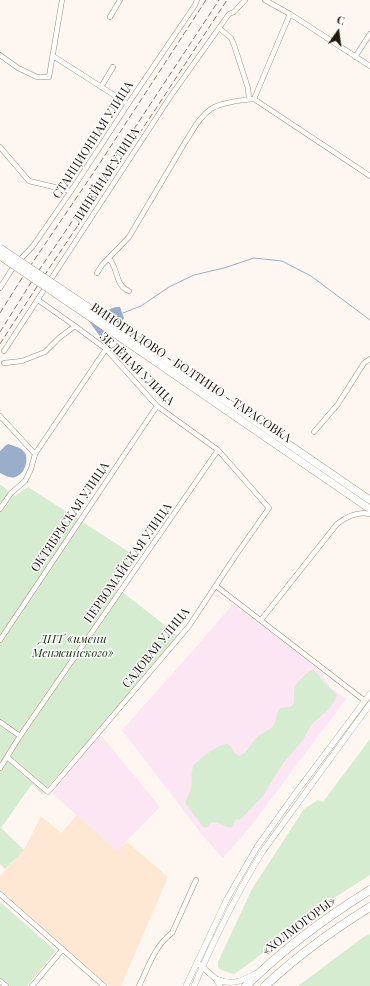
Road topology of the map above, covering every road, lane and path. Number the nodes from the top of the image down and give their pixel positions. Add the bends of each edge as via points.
1 (62, 0) edge
2 (120, 0) edge
3 (197, 0) edge
4 (245, 0) edge
5 (265, 0) edge
6 (290, 14) junction
7 (110, 17) dead end
8 (219, 28) junction
9 (370, 34) edge
10 (0, 55) edge
11 (53, 56) junction
12 (355, 56) junction
13 (370, 66) edge
14 (113, 67) dead end
15 (101, 87) junction
16 (252, 99) junction
17 (128, 104) junction
18 (0, 148) edge
19 (370, 176) edge
20 (71, 191) junction
21 (0, 248) edge
22 (0, 256) edge
23 (109, 258) junction
24 (97, 273) dead end
25 (0, 275) edge
26 (6, 279) junction
27 (0, 288) edge
28 (129, 291) dead end
29 (38, 300) junction
30 (75, 326) junction
31 (123, 335) junction
32 (106, 349) junction
33 (4, 351) dead end
34 (370, 359) edge
35 (4, 363) dead end
36 (157, 406) junction
37 (0, 416) edge
38 (314, 432) dead end
39 (218, 450) junction
40 (34, 454) junction
41 (370, 500) edge
42 (269, 508) joint
43 (0, 509) edge
44 (370, 509) edge
45 (370, 514) edge
46 (216, 586) junction
47 (261, 620) junction
48 (0, 640) edge
49 (370, 694) edge
50 (367, 703) edge
51 (0, 722) edge
52 (20, 736) junction
53 (7, 757) junction
54 (0, 768) edge
55 (196, 880) dead end
56 (370, 890) edge
57 (0, 894) edge
58 (370, 907) edge
59 (63, 949) junction
60 (196, 963) junction
61 (202, 966) junction
62 (262, 970) junction
63 (216, 979) junction
64 (0, 981) edge
65 (6, 986) edge
66 (32, 986) edge
67 (104, 986) edge
68 (139, 986) edge
69 (186, 986) edge
70 (194, 986) edge
71 (220, 986) edge
72 (246, 986) edge
73 (265, 986) edge

1 - 11 street
2 - 7 street
3 - 17 street, СТАНЦИОННАЯ УЛИЦА
4 - 8 street, ЛИНЕЙНАЯ УЛИЦА via 229,14
5 - 6 street
6 - 12 street
6 - 16 street
8 - 16 street via 233,41
8 - 29 street, ЛИНЕЙНАЯ УЛИЦА via 170,97
9 - 12 street
10 - 11 street via 37,77 49,77
11 - 15 street
12 - 13 street
14 - 15 street
15 - 17 street
16 - 19 street
16 - 23 street via 221,105 201,118 129,237
17 - 20 street, СТАНЦИОННАЯ УЛИЦА
18 - 20 street via 29,181
20 - 26 street, СТАНЦИОННАЯ УЛИЦА via 34,246 14,266
21 - 31 main road, ВИНОГРАДОВО - БОЛТИНО - ТАРАСОВКА, bridge
22 - 31 main road, ВИНОГРАДОВО - БОЛТИНО - ТАРАСОВКА, bridge
23 - 24 street
23 - 28 street via 118,281
25 - 26 street
26 - 27 street, СТАНЦИОННАЯ УЛИЦА
29 - 30 street, ЗЕЛЁНАЯ УЛИЦА
29 - 33 street, ЛИНЕЙНАЯ УЛИЦА
30 - 32 street, ЗЕЛЁНАЯ УЛИЦА
30 - 35 street via 45,352 22,361
31 - 41 main road, ВИНОГРАДОВО - БОЛТИНО - ТАРАСОВКА
31 - 44 main road, ВИНОГРАДОВО - БОЛТИНО - ТАРАСОВКА
32 - 36 street, ЗЕЛЁНАЯ УЛИЦА
32 - 40 street
34 - 38 street via 364,363 338,404
36 - 39 street, ЗЕЛЁНАЯ УЛИЦА
36 - 48 street, ОКТЯБРЬСКАЯ УЛИЦА
37 - 40 street
39 - 42 street, ЗЕЛЁНАЯ УЛИЦА
39 - 52 street, ПЕРВОМАЙСКАЯ УЛИЦА
40 - 43 street via 25,481 11,493
42 - 46 street, САДОВАЯ УЛИЦА
45 - 47 street via 356,514 344,518 337,524
46 - 47 street
46 - 53 street, САДОВАЯ УЛИЦА via 189,626 48,792
47 - 50 street
49 - 50 street
50 - 60 street via 257,847 227,899
50 - 61 street via 248,874
51 - 52 street
52 - 53 street, ПЕРВОМАЙСКАЯ УЛИЦА
53 - 54 street, ПЕРВОМАЙСКАЯ УЛИЦА
55 - 68 street via 172,933 155,952
56 - 62 highway, «ХОЛМОГОРЫ» via 318,925
57 - 59 street
58 - 73 highway, «ХОЛМОГОРЫ» via 326,936
59 - 66 street
59 - 67 street
60 - 61 street
60 - 69 street
61 - 63 street
61 - 70 street
62 - 63 street via 240,982 229,984
62 - 72 highway, «ХОЛМОГОРЫ»
63 - 71 street
64 - 65 street

